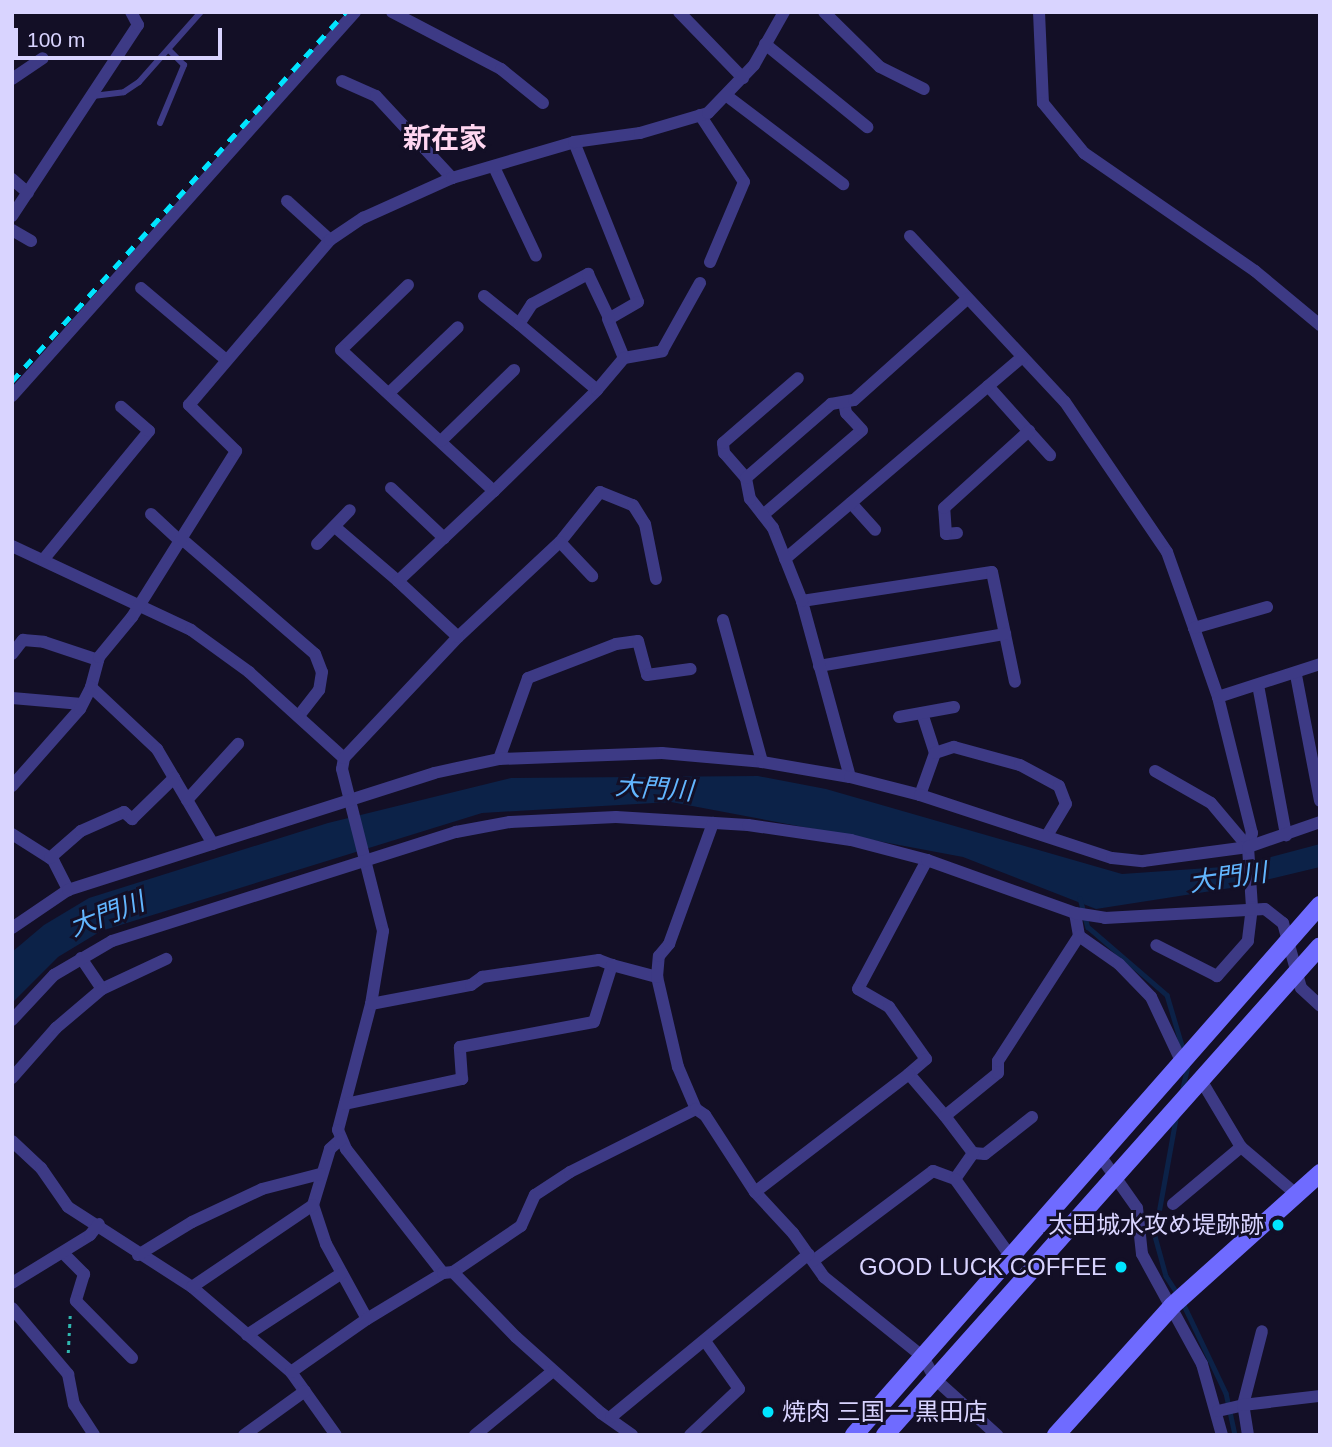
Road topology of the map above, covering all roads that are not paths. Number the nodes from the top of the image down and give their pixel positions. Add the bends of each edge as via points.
1 (131, 12) edge
2 (201, 12) edge
3 (355, 12) edge
4 (392, 12) edge
5 (679, 12) edge
6 (784, 12) edge
7 (824, 12) edge
8 (1039, 12) edge
9 (765, 44) junction
10 (170, 51) junction
11 (43, 58) dead end
12 (743, 78) junction
13 (12, 79) edge
14 (342, 80) dead end
15 (924, 89) dead end
16 (93, 96) junction
17 (727, 96) junction
18 (543, 103) dead end
19 (700, 115) junction
20 (160, 123) dead end
21 (867, 127) dead end
22 (574, 142) junction
23 (494, 167) junction
24 (452, 178) junction
25 (12, 179) edge
26 (844, 184) dead end
27 (28, 193) junction
28 (287, 201) dead end
29 (12, 216) edge
30 (12, 230) edge
31 (910, 236) dead end
32 (330, 240) junction
33 (31, 241) dead end
34 (536, 256) dead end
35 (710, 262) dead end
36 (700, 283) dead end
37 (408, 285) dead end
38 (141, 288) dead end
39 (484, 296) dead end
40 (967, 299) junction
41 (609, 318) junction
42 (519, 324) junction
43 (1320, 325) edge
44 (458, 327) dead end
45 (1022, 356) junction
46 (624, 358) junction
47 (225, 359) junction
48 (514, 370) dead end
49 (798, 378) dead end
50 (988, 386) junction
51 (597, 390) junction
52 (390, 393) junction
53 (12, 396) edge
54 (844, 402) junction
55 (121, 407) dead end
56 (1029, 431) junction
57 (441, 441) junction
58 (1049, 454) dead end
59 (746, 478) junction
60 (391, 488) dead end
61 (494, 491) junction
62 (851, 503) junction
63 (350, 510) dead end
64 (151, 514) dead end
65 (763, 515) junction
66 (335, 527) junction
67 (875, 530) dead end
68 (957, 533) dead end
69 (444, 538) junction
70 (182, 541) junction
71 (560, 542) junction
72 (317, 544) dead end
73 (12, 546) edge
74 (785, 559) junction
75 (43, 560) junction
76 (592, 576) dead end
77 (656, 579) dead end
78 (398, 581) junction
79 (802, 601) junction
80 (141, 603) junction
81 (1267, 607) dead end
82 (723, 620) dead end
83 (1194, 628) junction
84 (12, 631) edge
85 (1005, 634) junction
86 (458, 637) junction
87 (23, 640) junction
88 (12, 654) edge
89 (98, 660) junction
90 (1320, 664) edge
91 (819, 666) junction
92 (691, 669) dead end
93 (1296, 675) junction
94 (1015, 682) dead end
95 (1258, 685) junction
96 (91, 687) junction
97 (1218, 697) junction
98 (12, 698) edge
99 (82, 704) junction
100 (954, 707) dead end
101 (922, 713) junction
102 (299, 716) junction
103 (900, 717) dead end
104 (238, 744) dead end
105 (935, 753) junction
106 (344, 758) junction
107 (499, 759) junction
108 (762, 762) junction
109 (17, 771) edge
110 (1155, 771) dead end
111 (850, 777) junction
112 (174, 778) junction
113 (12, 786) edge
114 (920, 795) junction
115 (187, 800) junction
116 (1320, 801) edge
117 (351, 804) junction
118 (1320, 822) edge
119 (713, 823) junction
120 (1286, 835) junction
121 (1047, 836) junction
122 (15, 841) edge
123 (213, 844) junction
124 (1249, 849) junction
125 (50, 858) junction
126 (927, 860) junction
127 (365, 861) junction
128 (68, 890) junction
129 (1251, 902) junction
130 (1320, 905) edge
131 (1075, 914) junction
132 (12, 928) edge
133 (1079, 936) junction
134 (1291, 940) junction
135 (1156, 944) dead end
136 (1320, 946) edge
137 (81, 958) junction
138 (166, 959) dead end
139 (612, 965) junction
140 (1297, 974) junction
141 (657, 977) junction
142 (102, 989) junction
143 (372, 1004) junction
144 (1320, 1006) edge
145 (12, 1020) edge
146 (1183, 1065) junction
147 (909, 1074) junction
148 (12, 1077) edge
149 (1201, 1080) junction
150 (345, 1104) junction
151 (696, 1109) junction
152 (945, 1116) junction
153 (1032, 1117) dead end
154 (341, 1139) junction
155 (12, 1141) edge
156 (1241, 1147) junction
157 (973, 1153) junction
158 (1101, 1157) junction
159 (1320, 1173) edge
160 (320, 1174) junction
161 (955, 1179) junction
162 (1113, 1179) junction
163 (755, 1192) junction
164 (1296, 1194) junction
165 (1173, 1204) dead end
166 (313, 1205) junction
167 (99, 1224) junction
168 (63, 1253) junction
169 (138, 1255) junction
170 (1011, 1257) junction
171 (811, 1258) junction
172 (448, 1272) junction
173 (342, 1273) junction
174 (12, 1283) edge
175 (192, 1287) junction
176 (1172, 1306) junction
177 (12, 1308) edge
178 (367, 1319) junction
179 (1262, 1331) dead end
180 (247, 1335) junction
181 (705, 1341) junction
182 (132, 1357) dead end
183 (923, 1357) junction
184 (553, 1371) junction
185 (291, 1372) junction
186 (935, 1380) junction
187 (304, 1391) junction
188 (1320, 1396) edge
189 (1243, 1405) junction
190 (1218, 1411) junction
191 (611, 1417) junction
192 (94, 1435) edge
193 (244, 1435) edge
194 (336, 1435) edge
195 (475, 1435) edge
196 (632, 1435) edge
197 (691, 1435) edge
198 (854, 1435) edge
199 (886, 1435) edge
200 (997, 1435) edge
201 (1056, 1435) edge
202 (1222, 1435) edge
203 (1248, 1435) edge

1 - 16 street via 138,25
2 - 10 lane
3 - 53 street
4 - 18 street via 501,69
5 - 12 street
6 - 9 street
7 - 15 street via 880,67
8 - 43 street via 1043,103 1084,153 1255,271
9 - 12 street
9 - 21 street
10 - 16 lane via 124,92
10 - 20 lane via 184,65
11 - 13 street
12 - 17 street
14 - 24 street via 376,96
16 - 27 street
17 - 19 street
17 - 26 street
19 - 22 street via 639,133
19 - 35 street via 744,182
22 - 23 street
22 - 41 street via 638,302
23 - 24 street
23 - 34 street
24 - 32 street via 363,218
25 - 27 street
27 - 29 street
28 - 32 street
30 - 33 street
31 - 40 street
32 - 47 street
36 - 46 street via 662,351
37 - 52 street via 341,350
38 - 47 street
39 - 42 street
40 - 45 street
40 - 54 street via 853,400
41 - 42 street via 588,274 533,304
41 - 46 street
42 - 51 street
44 - 52 street
45 - 50 street
45 - 83 street via 1065,402 1167,552
46 - 51 street
47 - 70 street via 189,405 236,451
48 - 57 street
49 - 59 street via 723,443 724,453
50 - 56 street
50 - 62 street
51 - 61 street
52 - 57 street
54 - 59 street via 831,404
54 - 65 street via 846,413 862,430
55 - 75 street via 149,431
56 - 58 street
56 - 68 street via 944,508 946,534
57 - 61 street
59 - 65 street via 750,499
60 - 69 street
61 - 69 street
62 - 67 street
62 - 74 street
63 - 66 street
64 - 70 street
65 - 74 street
66 - 72 street
66 - 78 street
69 - 78 street
70 - 80 street
70 - 102 street via 315,654 322,672 319,691
71 - 76 street
71 - 77 street via 600,492 634,505 645,524
71 - 86 street
73 - 75 street
74 - 79 street
75 - 80 street
78 - 86 street
79 - 85 street via 992,572
79 - 91 street
80 - 89 street
80 - 102 street via 191,631
81 - 83 street
82 - 108 street
83 - 97 street
84 - 87 street
85 - 91 street
85 - 94 street
86 - 106 street
87 - 88 street
87 - 89 street
89 - 96 street
90 - 93 street
91 - 111 street
92 - 107 street via 647,675 638,641 616,644 528,678
93 - 95 street
93 - 116 street
95 - 97 street
95 - 120 street
96 - 99 street
96 - 112 street via 157,749
97 - 124 street via 1252,833
98 - 99 street
99 - 109 street
100 - 101 street
101 - 103 street
101 - 105 street
102 - 106 street
104 - 115 street
105 - 114 street
105 - 121 street via 954,747 1020,765 1059,786 1066,804
106 - 117 street via 342,769
107 - 108 street via 662,753
107 - 117 street via 434,773
108 - 111 street
109 - 113 street
110 - 124 street via 1211,803
111 - 114 street
112 - 115 street
112 - 125 street via 132,819 124,811 81,831
114 - 121 street
115 - 123 street
117 - 123 street
117 - 127 street
118 - 120 street
119 - 126 street via 851,841
119 - 127 street via 616,817 510,822 456,832
119 - 141 street via 669,944 659,957
120 - 124 street
121 - 124 street via 1112,858 1143,861
122 - 125 street
123 - 128 street
124 - 129 street
125 - 128 street
126 - 131 street
126 - 147 street via 858,989 889,1007 926,1059
127 - 137 street via 112,941
127 - 143 street via 383,931
128 - 132 street
129 - 131 street via 1175,917
129 - 134 street via 1275,914
129 - 135 street via 1248,941 1217,976
130 - 134 street
131 - 133 street
133 - 146 street via 1119,964 1152,997
133 - 152 street via 998,1060 998,1073
134 - 140 street
134 - 146 street
136 - 140 street
137 - 142 street
137 - 145 street via 54,975
138 - 142 street
139 - 141 street
139 - 143 street via 599,960 482,977 471,985
139 - 150 street via 594,1022 460,1047 463,1079
140 - 144 street via 1306,995
140 - 149 street
141 - 151 street via 678,1067
142 - 148 street via 56,1028
143 - 150 street
146 - 158 street
147 - 152 street
147 - 163 street
149 - 156 street
149 - 162 street
150 - 154 street via 338,1130
151 - 163 street via 705,1115
151 - 172 street via 570,1172 535,1195 521,1226
152 - 157 street
153 - 157 street via 985,1154
154 - 160 street via 330,1149
154 - 172 street
155 - 167 street via 41,1168 68,1207
156 - 164 street
156 - 165 street
157 - 161 street
158 - 162 street
158 - 170 street
159 - 164 street
160 - 166 street
160 - 169 street via 262,1189 192,1222
161 - 170 street
161 - 171 street via 933,1171
162 - 176 street via 1137,1208 1142,1254
162 - 186 street
163 - 171 street
164 - 176 street
166 - 173 street
166 - 175 street
167 - 168 street
167 - 169 street
168 - 174 street
168 - 182 street via 84,1274 76,1300
169 - 175 street
170 - 183 street
171 - 181 street
171 - 183 street via 824,1277
172 - 178 street
172 - 184 street
173 - 178 street
173 - 180 street
175 - 180 street
176 - 190 street via 1202,1364
176 - 201 street
177 - 192 street via 68,1374 74,1404
178 - 185 street
179 - 189 street
180 - 185 street
181 - 191 street
181 - 197 street via 739,1389
183 - 186 street
183 - 198 street
184 - 191 street
184 - 195 street
185 - 187 street
186 - 199 street
186 - 200 street
187 - 193 street
187 - 194 street
188 - 189 street
189 - 190 street
189 - 203 street
190 - 202 street
191 - 196 street

